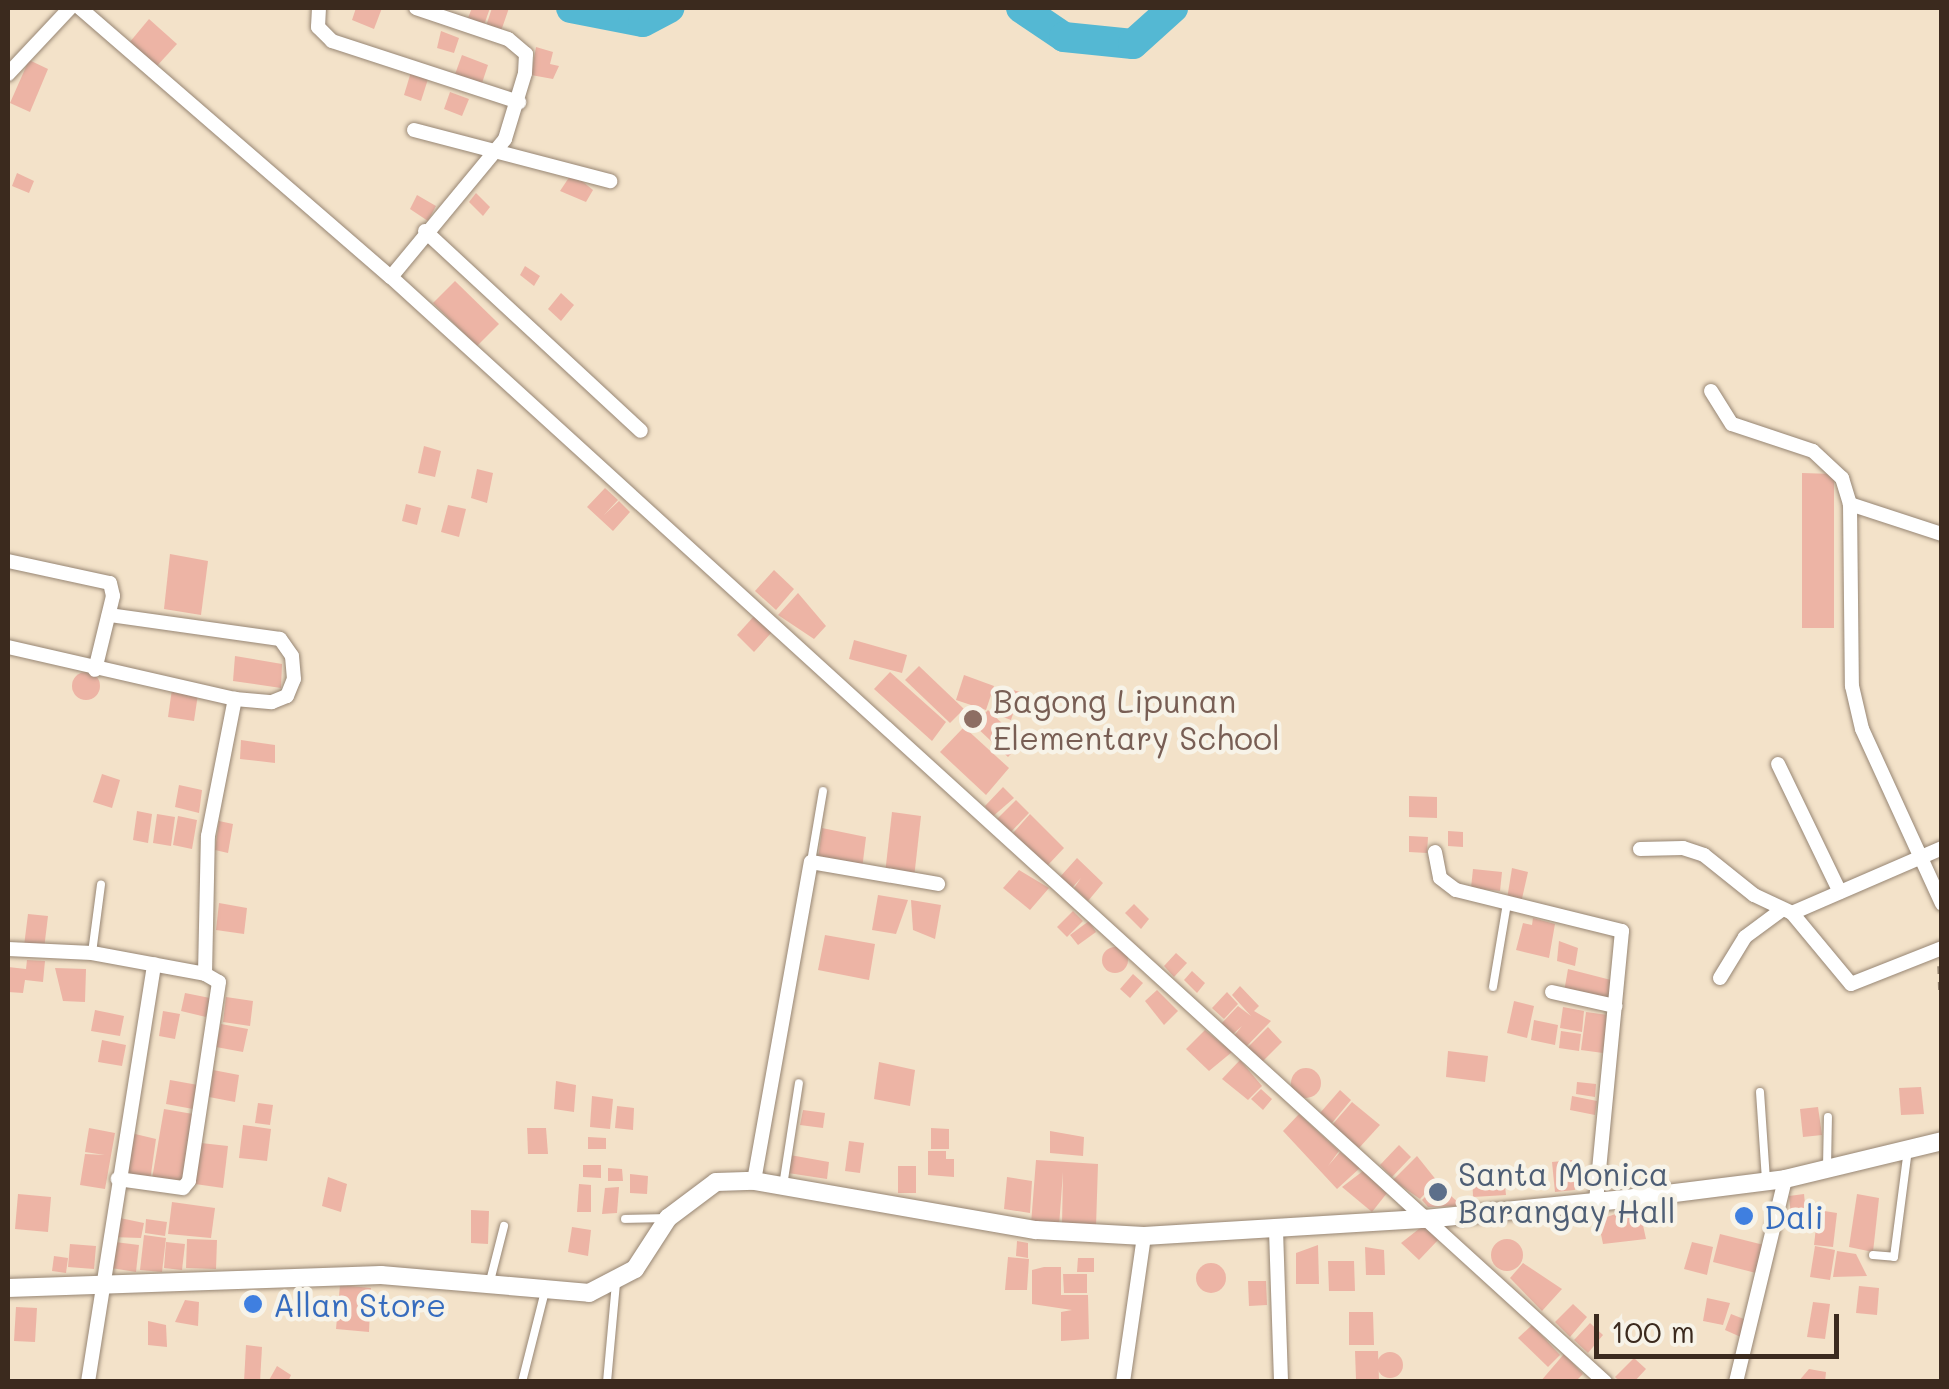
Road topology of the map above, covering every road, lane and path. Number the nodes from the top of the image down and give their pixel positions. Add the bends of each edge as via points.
1 (70, 8) edge
2 (80, 8) edge
3 (319, 8) edge
4 (416, 8) edge
5 (8, 74) edge
6 (519, 102) junction
7 (414, 130) dead end
8 (495, 153) junction
9 (610, 181) dead end
10 (425, 232) junction
11 (391, 277) junction
12 (1711, 391) dead end
13 (641, 431) dead end
14 (1850, 504) junction
15 (1942, 534) edge
16 (8, 561) edge
17 (109, 615) junction
18 (8, 647) edge
19 (95, 670) junction
20 (235, 699) junction
21 (1778, 764) dead end
22 (823, 791) dead end
23 (1942, 848) edge
24 (1640, 849) dead end
25 (1435, 852) dead end
26 (1922, 854) junction
27 (811, 862) junction
28 (938, 884) dead end
29 (101, 885) dead end
30 (1840, 892) junction
31 (1507, 903) junction
32 (1942, 904) edge
33 (1786, 912) junction
34 (8, 949) edge
35 (1940, 949) edge
36 (92, 953) junction
37 (154, 964) junction
38 (205, 974) junction
39 (1720, 978) dead end
40 (1493, 987) dead end
41 (1940, 990) edge
42 (1552, 992) dead end
43 (1615, 1006) junction
44 (799, 1083) dead end
45 (1760, 1092) dead end
46 (1828, 1117) dead end
47 (1942, 1142) edge
48 (1908, 1144) junction
49 (1827, 1167) junction
50 (118, 1179) junction
51 (1775, 1180) junction
52 (754, 1181) junction
53 (783, 1186) junction
54 (1596, 1202) junction
55 (668, 1218) junction
56 (625, 1219) dead end
57 (1426, 1219) junction
58 (504, 1226) dead end
59 (1276, 1230) junction
60 (1144, 1236) junction
61 (1873, 1255) dead end
62 (616, 1283) junction
63 (101, 1284) junction
64 (489, 1286) junction
65 (8, 1288) edge
66 (544, 1291) junction
67 (88, 1382) edge
68 (522, 1382) edge
69 (607, 1382) edge
70 (1122, 1382) edge
71 (1281, 1382) edge
72 (1605, 1382) edge
73 (1736, 1382) edge

1 - 5 street
2 - 11 street
3 - 6 street via 318,26 332,41
4 - 6 street via 508,39 526,54
6 - 8 street
7 - 8 street
8 - 9 street
8 - 10 street
10 - 11 street
10 - 13 street
11 - 57 street
12 - 14 street via 1732,424 1827,458
14 - 15 street
14 - 26 street via 1852,686 1862,729
16 - 17 street via 100,576 114,596
17 - 19 street
17 - 20 street via 280,639 292,656 287,696 272,702
18 - 19 street
19 - 20 street
20 - 38 street via 208,836
21 - 30 street
22 - 27 lane
23 - 26 street
24 - 33 street via 1683,848 1704,855
25 - 31 street via 1446,885
26 - 30 street
26 - 32 street
27 - 28 street
27 - 52 street
29 - 36 lane
30 - 33 street
31 - 40 lane
31 - 43 street via 1622,931
33 - 35 street via 1851,984
33 - 39 street via 1754,927
34 - 36 street
35 - 41 path
36 - 37 street
37 - 38 street
37 - 50 street
38 - 50 street via 220,992 189,1181 183,1188
42 - 43 street
43 - 54 street
44 - 53 lane
45 - 51 lane
46 - 49 lane
47 - 48 street
48 - 49 street
48 - 61 lane via 1894,1256
49 - 51 street
50 - 63 street
51 - 54 street
51 - 73 street
52 - 53 street
52 - 55 street via 701,1188
53 - 60 street via 1036,1230
54 - 57 street
55 - 56 lane
55 - 62 street
57 - 59 street
57 - 72 street
58 - 64 lane
59 - 60 street
59 - 71 street
60 - 70 street
62 - 66 street via 589,1294
62 - 69 lane
63 - 64 street via 381,1276
63 - 65 street
63 - 67 street
64 - 66 street
66 - 68 lane

